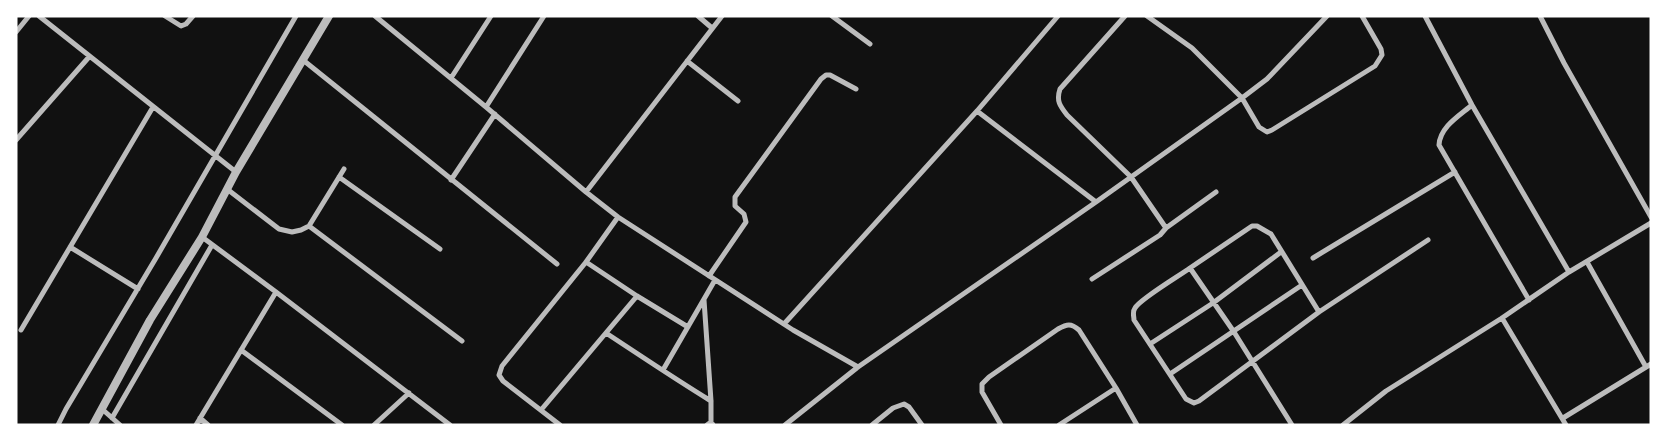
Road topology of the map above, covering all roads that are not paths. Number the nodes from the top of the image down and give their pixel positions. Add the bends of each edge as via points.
1 (29, 16) edge
2 (39, 16) edge
3 (165, 16) edge
4 (193, 16) edge
5 (296, 16) edge
6 (328, 16) edge
7 (375, 16) edge
8 (491, 16) edge
9 (544, 16) edge
10 (698, 16) edge
11 (722, 16) edge
12 (832, 16) edge
13 (1058, 16) edge
14 (1125, 16) edge
15 (1147, 16) edge
16 (1327, 16) edge
17 (1362, 16) edge
18 (1425, 16) edge
19 (1540, 16) edge
20 (712, 28) junction
21 (16, 32) edge
22 (870, 44) dead end
23 (89, 57) junction
24 (303, 60) junction
25 (687, 61) junction
26 (451, 78) junction
27 (856, 89) dead end
28 (1242, 98) junction
29 (738, 102) dead end
30 (1472, 105) junction
31 (153, 107) junction
32 (486, 107) junction
33 (978, 111) junction
34 (495, 114) junction
35 (16, 140) edge
36 (216, 157) junction
37 (344, 169) dead end
38 (236, 172) junction
39 (1455, 172) junction
40 (339, 177) junction
41 (1131, 177) junction
42 (451, 180) junction
43 (227, 190) junction
44 (586, 192) junction
45 (1216, 192) dead end
46 (1096, 202) junction
47 (618, 217) junction
48 (1651, 217) edge
49 (1651, 223) edge
50 (309, 226) junction
51 (1166, 228) junction
52 (202, 237) junction
53 (1428, 240) dead end
54 (212, 245) junction
55 (70, 247) junction
56 (440, 249) dead end
57 (1281, 252) junction
58 (1313, 258) dead end
59 (586, 262) junction
60 (1586, 262) junction
61 (557, 264) dead end
62 (1190, 268) junction
63 (1569, 272) junction
64 (709, 276) junction
65 (1092, 279) dead end
66 (715, 280) junction
67 (1302, 285) junction
68 (138, 289) junction
69 (276, 292) junction
70 (637, 296) junction
71 (704, 300) junction
72 (1529, 300) junction
73 (1212, 303) junction
74 (1319, 312) junction
75 (1502, 318) junction
76 (784, 324) junction
77 (688, 327) junction
78 (21, 330) dead end
79 (1234, 332) junction
80 (606, 334) junction
81 (462, 341) dead end
82 (1150, 344) junction
83 (241, 350) junction
84 (1252, 361) junction
85 (1648, 366) edge
86 (858, 367) junction
87 (663, 370) junction
88 (1170, 374) junction
89 (1116, 388) junction
90 (409, 393) junction
91 (711, 401) junction
92 (102, 409) junction
93 (541, 410) junction
94 (112, 418) junction
95 (200, 418) junction
96 (1562, 418) junction
97 (710, 424) edge
98 (58, 425) edge
99 (93, 425) edge
100 (120, 425) edge
101 (196, 425) edge
102 (208, 425) edge
103 (342, 425) edge
104 (374, 425) edge
105 (450, 425) edge
106 (560, 425) edge
107 (785, 425) edge
108 (872, 425) edge
109 (922, 425) edge
110 (1001, 425) edge
111 (1060, 425) edge
112 (1137, 425) edge
113 (1292, 425) edge
114 (1343, 425) edge
115 (1566, 425) edge

1 - 21 street
2 - 23 street
3 - 4 street via 181,26
5 - 36 street
6 - 24 street
7 - 26 street
8 - 26 street
9 - 32 street
10 - 20 street
11 - 20 street
12 - 22 street
13 - 33 street
14 - 41 street via 1060,89 1058,104
15 - 28 street via 1192,48
16 - 28 street via 1267,79
17 - 28 street via 1381,49 1382,55 1375,66 1267,132 1259,127
18 - 30 street
19 - 48 street
20 - 25 street
23 - 31 street
23 - 35 street
24 - 38 street
24 - 42 street
25 - 29 street
25 - 44 street
26 - 32 street
27 - 64 street via 830,75 821,79 735,197 735,206 744,214 746,222
28 - 41 street
30 - 39 street via 1443,130 1439,138 1439,145
30 - 63 street
31 - 36 street
31 - 55 street
32 - 34 street
33 - 46 street
33 - 76 street
34 - 42 street
34 - 44 street
36 - 38 street
36 - 68 street
37 - 40 street
38 - 43 street
39 - 58 street
39 - 72 street
40 - 50 street
40 - 56 street
41 - 46 street
41 - 51 street
42 - 61 street
43 - 50 street via 279,229 292,232
43 - 52 street
44 - 47 street
45 - 51 street
46 - 86 street
47 - 59 street
47 - 64 street
49 - 60 street
50 - 81 street
51 - 65 street
52 - 54 street
52 - 92 street via 150,320
53 - 74 street
54 - 69 street
54 - 94 street
55 - 68 street
55 - 78 street
57 - 62 street via 1271,234 1252,226
57 - 67 street
57 - 73 street
59 - 70 street
59 - 93 street via 502,366 499,375
60 - 63 street
60 - 85 street
62 - 73 street
62 - 82 street via 1135,308 1134,320
63 - 72 street
64 - 66 street
66 - 71 street
66 - 76 street
67 - 74 street
67 - 79 street
68 - 98 street
69 - 83 street
69 - 90 street
70 - 77 street
70 - 80 street
71 - 77 street
71 - 91 street
72 - 75 street
73 - 79 street
73 - 82 street
74 - 84 street
75 - 96 street
75 - 114 street via 1386,391
76 - 86 street
77 - 87 street
79 - 84 street
79 - 88 street
80 - 87 street
80 - 93 street
82 - 88 street
83 - 95 street
83 - 103 street
84 - 88 street via 1194,403 1186,399
84 - 113 street
85 - 96 street
86 - 107 street
87 - 91 street
89 - 110 street via 1079,330 1067,324 982,384 982,392
89 - 111 street
89 - 112 street
90 - 104 street
90 - 105 street
91 - 97 street
92 - 94 street
92 - 99 street
93 - 106 street
94 - 100 street
95 - 101 street
95 - 102 street
96 - 115 street
108 - 109 street via 893,408 904,404

